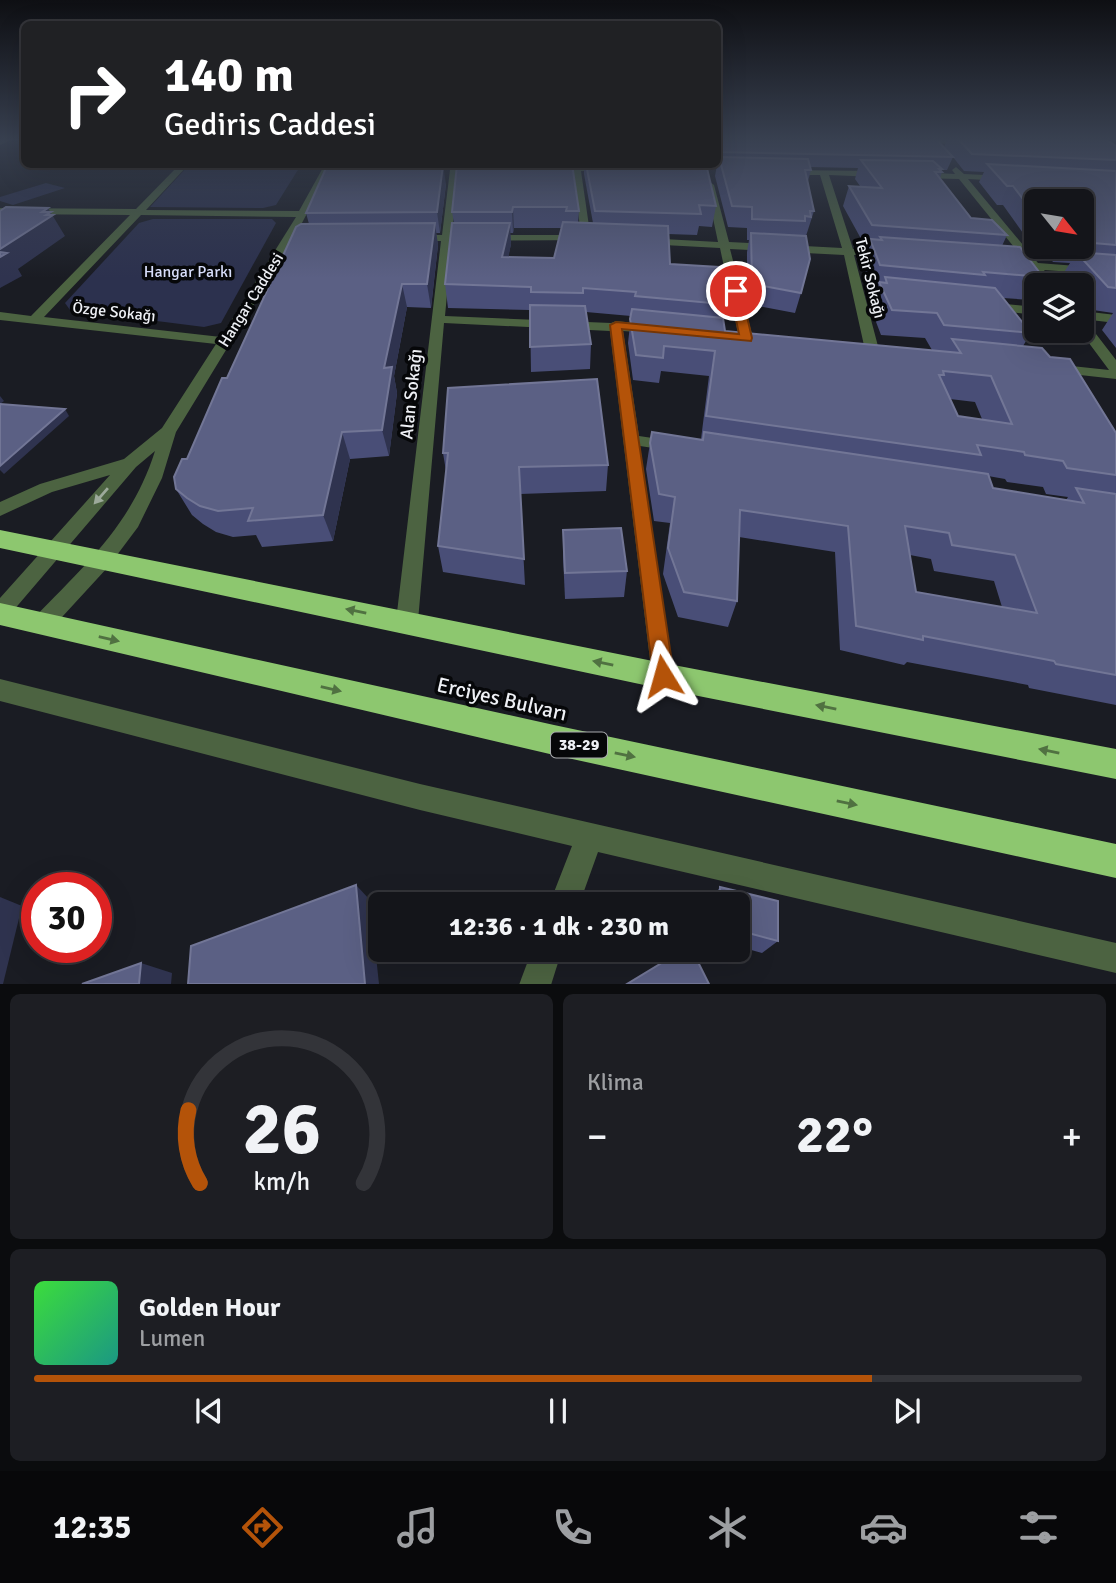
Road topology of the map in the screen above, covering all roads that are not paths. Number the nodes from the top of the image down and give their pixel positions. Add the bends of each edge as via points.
1 (163, 186) edge
2 (317, 186) edge
3 (452, 186) edge
4 (579, 186) edge
5 (711, 186) edge
6 (828, 186) edge
7 (969, 186) edge
8 (0, 211) edge
9 (139, 212) junction
10 (302, 214) junction
11 (395, 238) edge
12 (446, 238) junction
13 (587, 238) junction
14 (600, 239) edge
15 (288, 240) junction
16 (301, 240) edge
17 (628, 240) edge
18 (725, 244) junction
19 (848, 251) junction
20 (902, 255) edge
21 (995, 263) edge
22 (1035, 266) junction
23 (1116, 272) edge
24 (1041, 273) edge
25 (858, 293) junction
26 (872, 295) dead end
27 (968, 304) edge
28 (1024, 310) edge
29 (0, 316) edge
30 (1094, 316) edge
31 (1116, 318) edge
32 (439, 319) junction
33 (34, 320) junction
34 (616, 325) junction
35 (668, 330) edge
36 (747, 338) edge
37 (225, 341) junction
38 (1094, 341) edge
39 (872, 350) edge
40 (1035, 367) edge
41 (1116, 372) edge
42 (168, 432) junction
43 (632, 439) junction
44 (685, 448) edge
45 (130, 463) junction
46 (0, 509) edge
47 (0, 538) edge
48 (55, 550) junction
49 (102, 559) junction
50 (0, 613) edge
51 (407, 621) junction
52 (43, 623) junction
53 (663, 676) junction
54 (0, 690) edge
55 (1116, 764) edge
56 (590, 835) junction
57 (1116, 861) edge
58 (569, 892) edge
59 (1116, 958) edge
60 (543, 962) edge
61 (534, 984) edge

1 - 9 street
2 - 10 street, Hangar Caddesi
3 - 12 street, Alan Sokağı
4 - 13 street
5 - 18 street
6 - 19 street, Tekir Sokağı
7 - 22 street
8 - 9 street
9 - 10 street
9 - 33 street
10 - 15 street, Hangar Caddesi
11 - 12 street
12 - 13 street
12 - 32 street, Alan Sokağı
13 - 14 street
15 - 16 street
15 - 37 street, Hangar Caddesi
17 - 18 street
18 - 19 street
18 - 36 street
19 - 20 street
19 - 25 street, Tekir Sokağı
21 - 22 street
22 - 23 street
22 - 24 street
25 - 26 street
25 - 39 street, Tekir Sokağı
27 - 28 street
29 - 33 street, Özge Sokağı
30 - 31 street
32 - 34 street
32 - 51 street, Alan Sokağı
33 - 37 street, Özge Sokağı
34 - 35 street
34 - 43 street
37 - 42 street, Hangar Caddesi
38 - 41 street
40 - 41 street
42 - 45 street, Hangar Caddesi
42 - 49 street, Hangar Caddesi via 162,458 133,521
43 - 44 street
43 - 53 street
45 - 46 street via 46,488
45 -> 48 street, Hangar Caddesi
47 - 48 highway
48 - 49 highway
48 - 50 street, Hangar Caddesi
51 -> 49 highway
49 - 52 street, Hangar Caddesi
50 - 52 highway, Erciyes Bulvarı / 38-29
53 -> 51 highway
52 -> 57 highway, Erciyes Bulvarı / 38-29 via 540,737
55 -> 53 highway
54 - 56 street via 298,767
56 - 58 street
56 - 59 street
60 - 61 street

